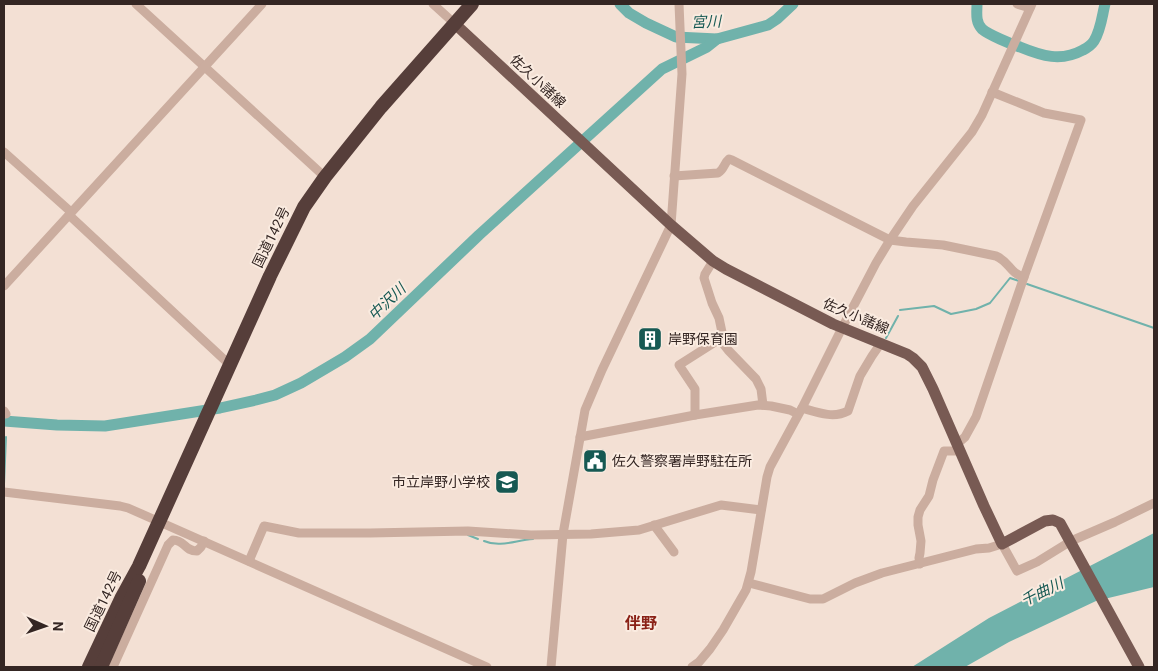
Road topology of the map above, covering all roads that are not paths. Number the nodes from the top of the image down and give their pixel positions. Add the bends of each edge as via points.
1 (136, 4) edge
2 (262, 4) edge
3 (433, 4) edge
4 (472, 4) edge
5 (679, 4) edge
6 (1017, 4) edge
7 (1031, 6) edge
8 (454, 23) junction
9 (204, 67) junction
10 (992, 92) junction
11 (4, 152) edge
12 (674, 176) junction
13 (325, 177) junction
14 (70, 214) junction
15 (671, 225) junction
16 (890, 240) junction
17 (713, 261) junction
18 (1024, 277) junction
19 (4, 286) edge
20 (842, 328) junction
21 (723, 337) junction
22 (881, 343) junction
23 (230, 365) junction
24 (763, 405) junction
25 (800, 411) junction
26 (695, 415) junction
27 (580, 437) junction
28 (959, 448) junction
29 (4, 492) edge
30 (1154, 503) edge
31 (761, 510) junction
32 (160, 522) junction
33 (654, 525) junction
34 (563, 534) junction
35 (204, 541) junction
36 (1002, 544) junction
37 (1072, 544) junction
38 (674, 552) dead end
39 (249, 561) junction
40 (920, 564) junction
41 (749, 582) junction
42 (89, 667) edge
43 (101, 667) edge
44 (113, 667) edge
45 (487, 667) edge
46 (551, 667) edge
47 (692, 667) edge
48 (1139, 667) edge

1 - 9 street
2 - 9 street
3 - 8 street
4 - 8 highway, 国道142号
5 - 12 street via 680,104
6 - 7 street
7 - 10 street
8 - 13 highway, 国道142号
8 - 15 main road, 佐久小諸線
9 - 13 street
9 - 14 street
10 - 16 street via 972,132
10 - 18 street via 1044,112 1081,120
11 - 14 street
12 - 15 street
12 - 16 street via 718,173 729,159
13 - 23 highway, 国道142号 via 304,207
14 - 19 street
14 - 23 street
15 - 17 main road, 佐久小諸線
15 - 27 street via 588,401
16 - 18 street via 944,245 996,256 1014,273
16 - 20 street
17 - 20 main road, 佐久小諸線
17 - 21 street via 704,278
18 - 28 street via 976,416
20 - 22 main road, 佐久小諸線
20 - 25 street
21 - 24 street via 724,345 756,379
21 - 26 street via 679,365 694,390
22 - 25 street via 860,376 848,411 835,415
22 - 28 main road, 佐久小諸線 via 913,358 922,367
23 - 32 highway, 国道142号
24 - 25 street
24 - 26 street
25 - 31 street via 770,467
26 - 27 street
27 - 34 street
28 - 36 main road, 佐久小諸線
28 - 40 street via 944,450 929,496 920,510
29 - 32 street via 124,507
30 - 37 street
31 - 33 street via 721,505
31 - 41 street
32 - 35 street
32 - 42 highway, 国道142号
32 - 43 highway, 国道142号 via 132,599
33 - 34 street via 632,531
33 - 38 street
34 - 39 street via 531,536 468,531 299,533 264,526
34 - 46 street
35 - 39 street
35 - 44 street via 197,551 190,550 179,540 168,544
36 - 37 main road via 1045,520 1060,523
36 - 37 street via 1018,571
36 - 40 street
37 - 48 main road
39 - 45 street
40 - 41 street via 865,579 819,600
41 - 47 street via 724,630 706,655

